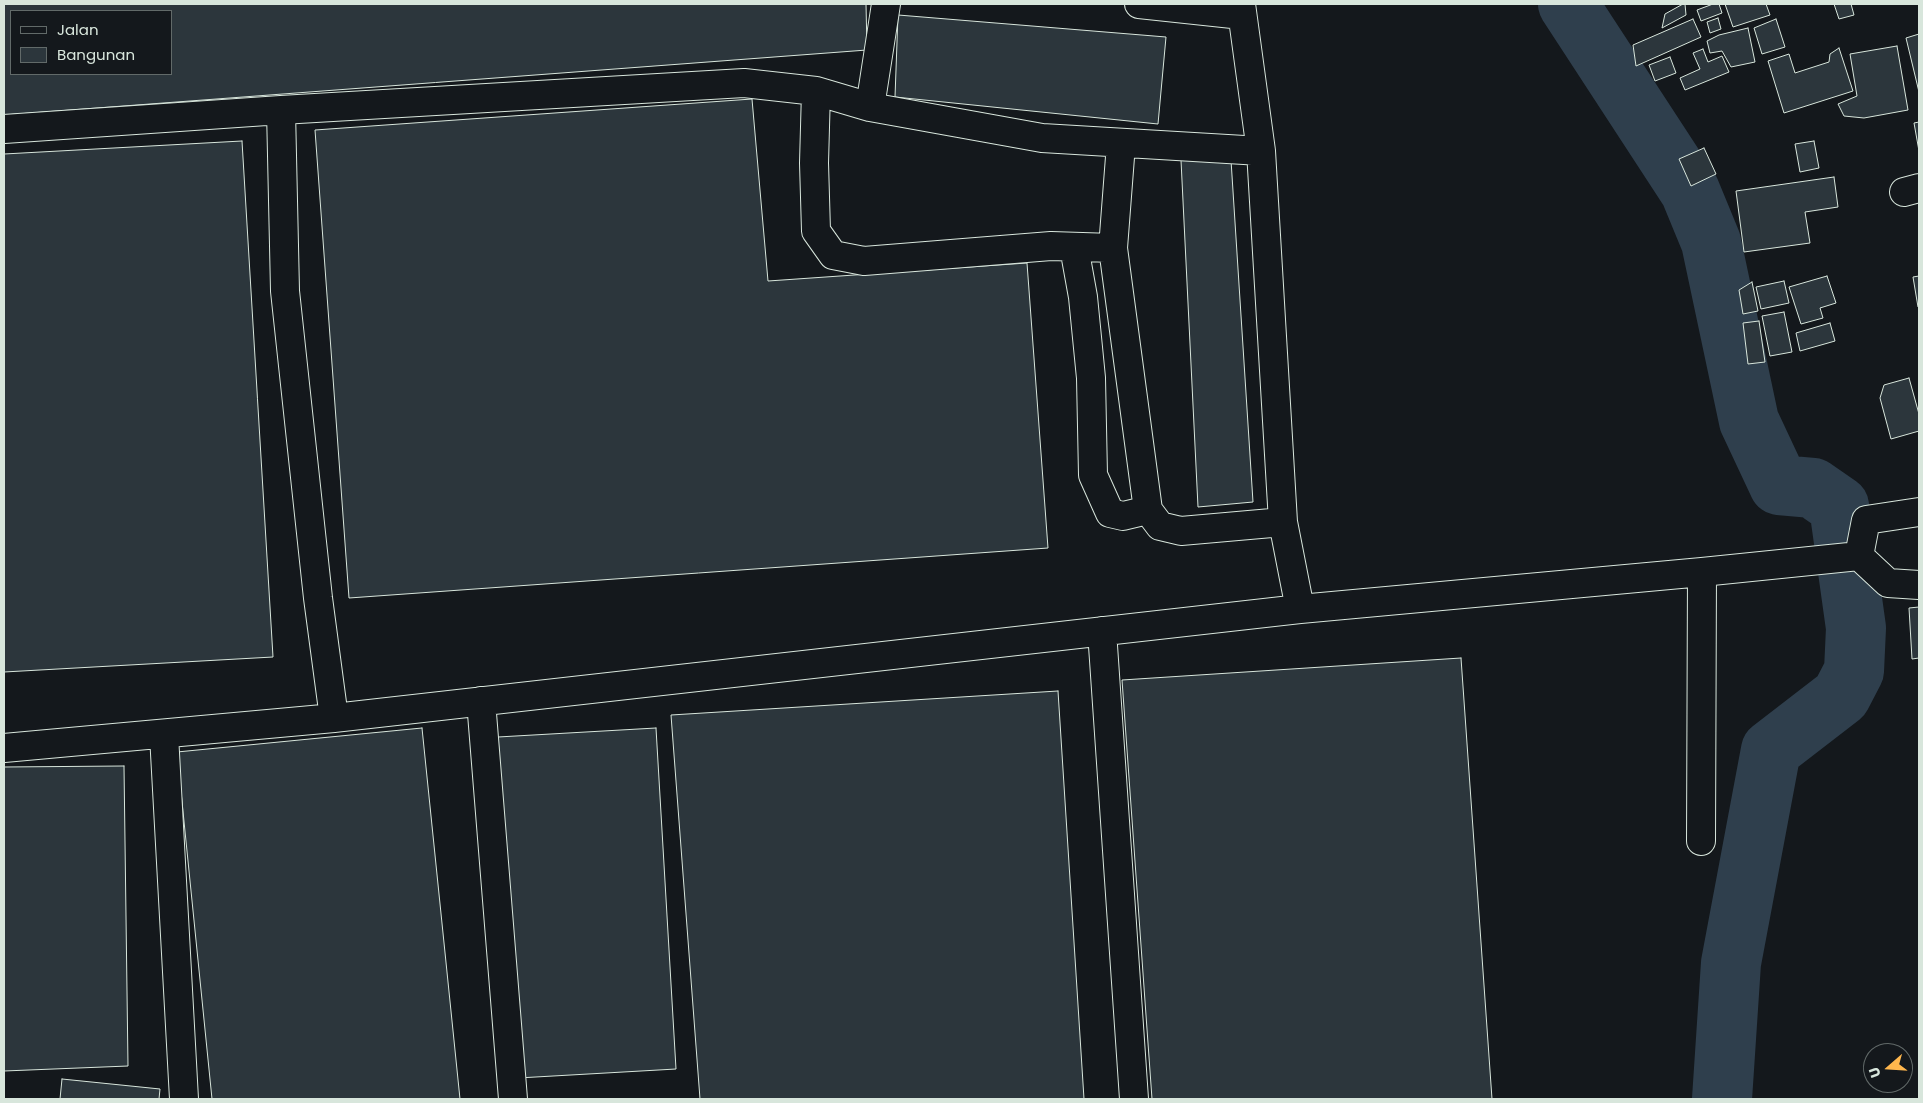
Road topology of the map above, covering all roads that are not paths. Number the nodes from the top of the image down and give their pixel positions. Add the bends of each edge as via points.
1 (886, 4) edge
2 (1139, 4) edge
3 (1241, 9) edge
4 (816, 91) junction
5 (870, 107) junction
6 (281, 110) junction
7 (4, 129) edge
8 (1121, 144) junction
9 (1260, 151) junction
10 (1074, 247) junction
11 (1113, 248) junction
12 (1148, 510) junction
13 (1919, 512) edge
14 (1283, 522) junction
15 (1859, 556) junction
16 (1702, 572) junction
17 (1919, 585) edge
18 (1300, 609) junction
19 (1102, 631) junction
20 (481, 701) junction
21 (334, 718) junction
22 (164, 735) junction
23 (4, 748) edge
24 (1701, 841) dead end
25 (184, 1099) edge
26 (513, 1099) edge
27 (1134, 1099) edge

1 - 5 lane
2 - 3 lane
3 - 9 lane
4 - 5 lane
4 - 6 lane via 744,84
4 - 10 lane via 816,231 833,255 864,261 1051,246
5 - 8 lane via 1042,138
6 - 7 lane
6 - 21 lane via 285,291
8 - 9 lane
8 - 11 lane
9 - 14 lane
10 - 11 lane
10 - 12 lane via 1090,369 1093,475 1110,513 1123,516
11 - 12 lane
12 - 14 lane via 1160,526 1181,531
13 - 15 lane via 1866,520
14 - 18 lane
15 - 16 lane
15 - 17 lane via 1888,583
16 - 18 lane
16 - 24 lane
18 - 19 lane
19 - 20 lane
19 - 27 lane
20 - 21 lane
20 - 26 lane
21 - 22 lane
22 - 23 lane
22 - 25 lane

